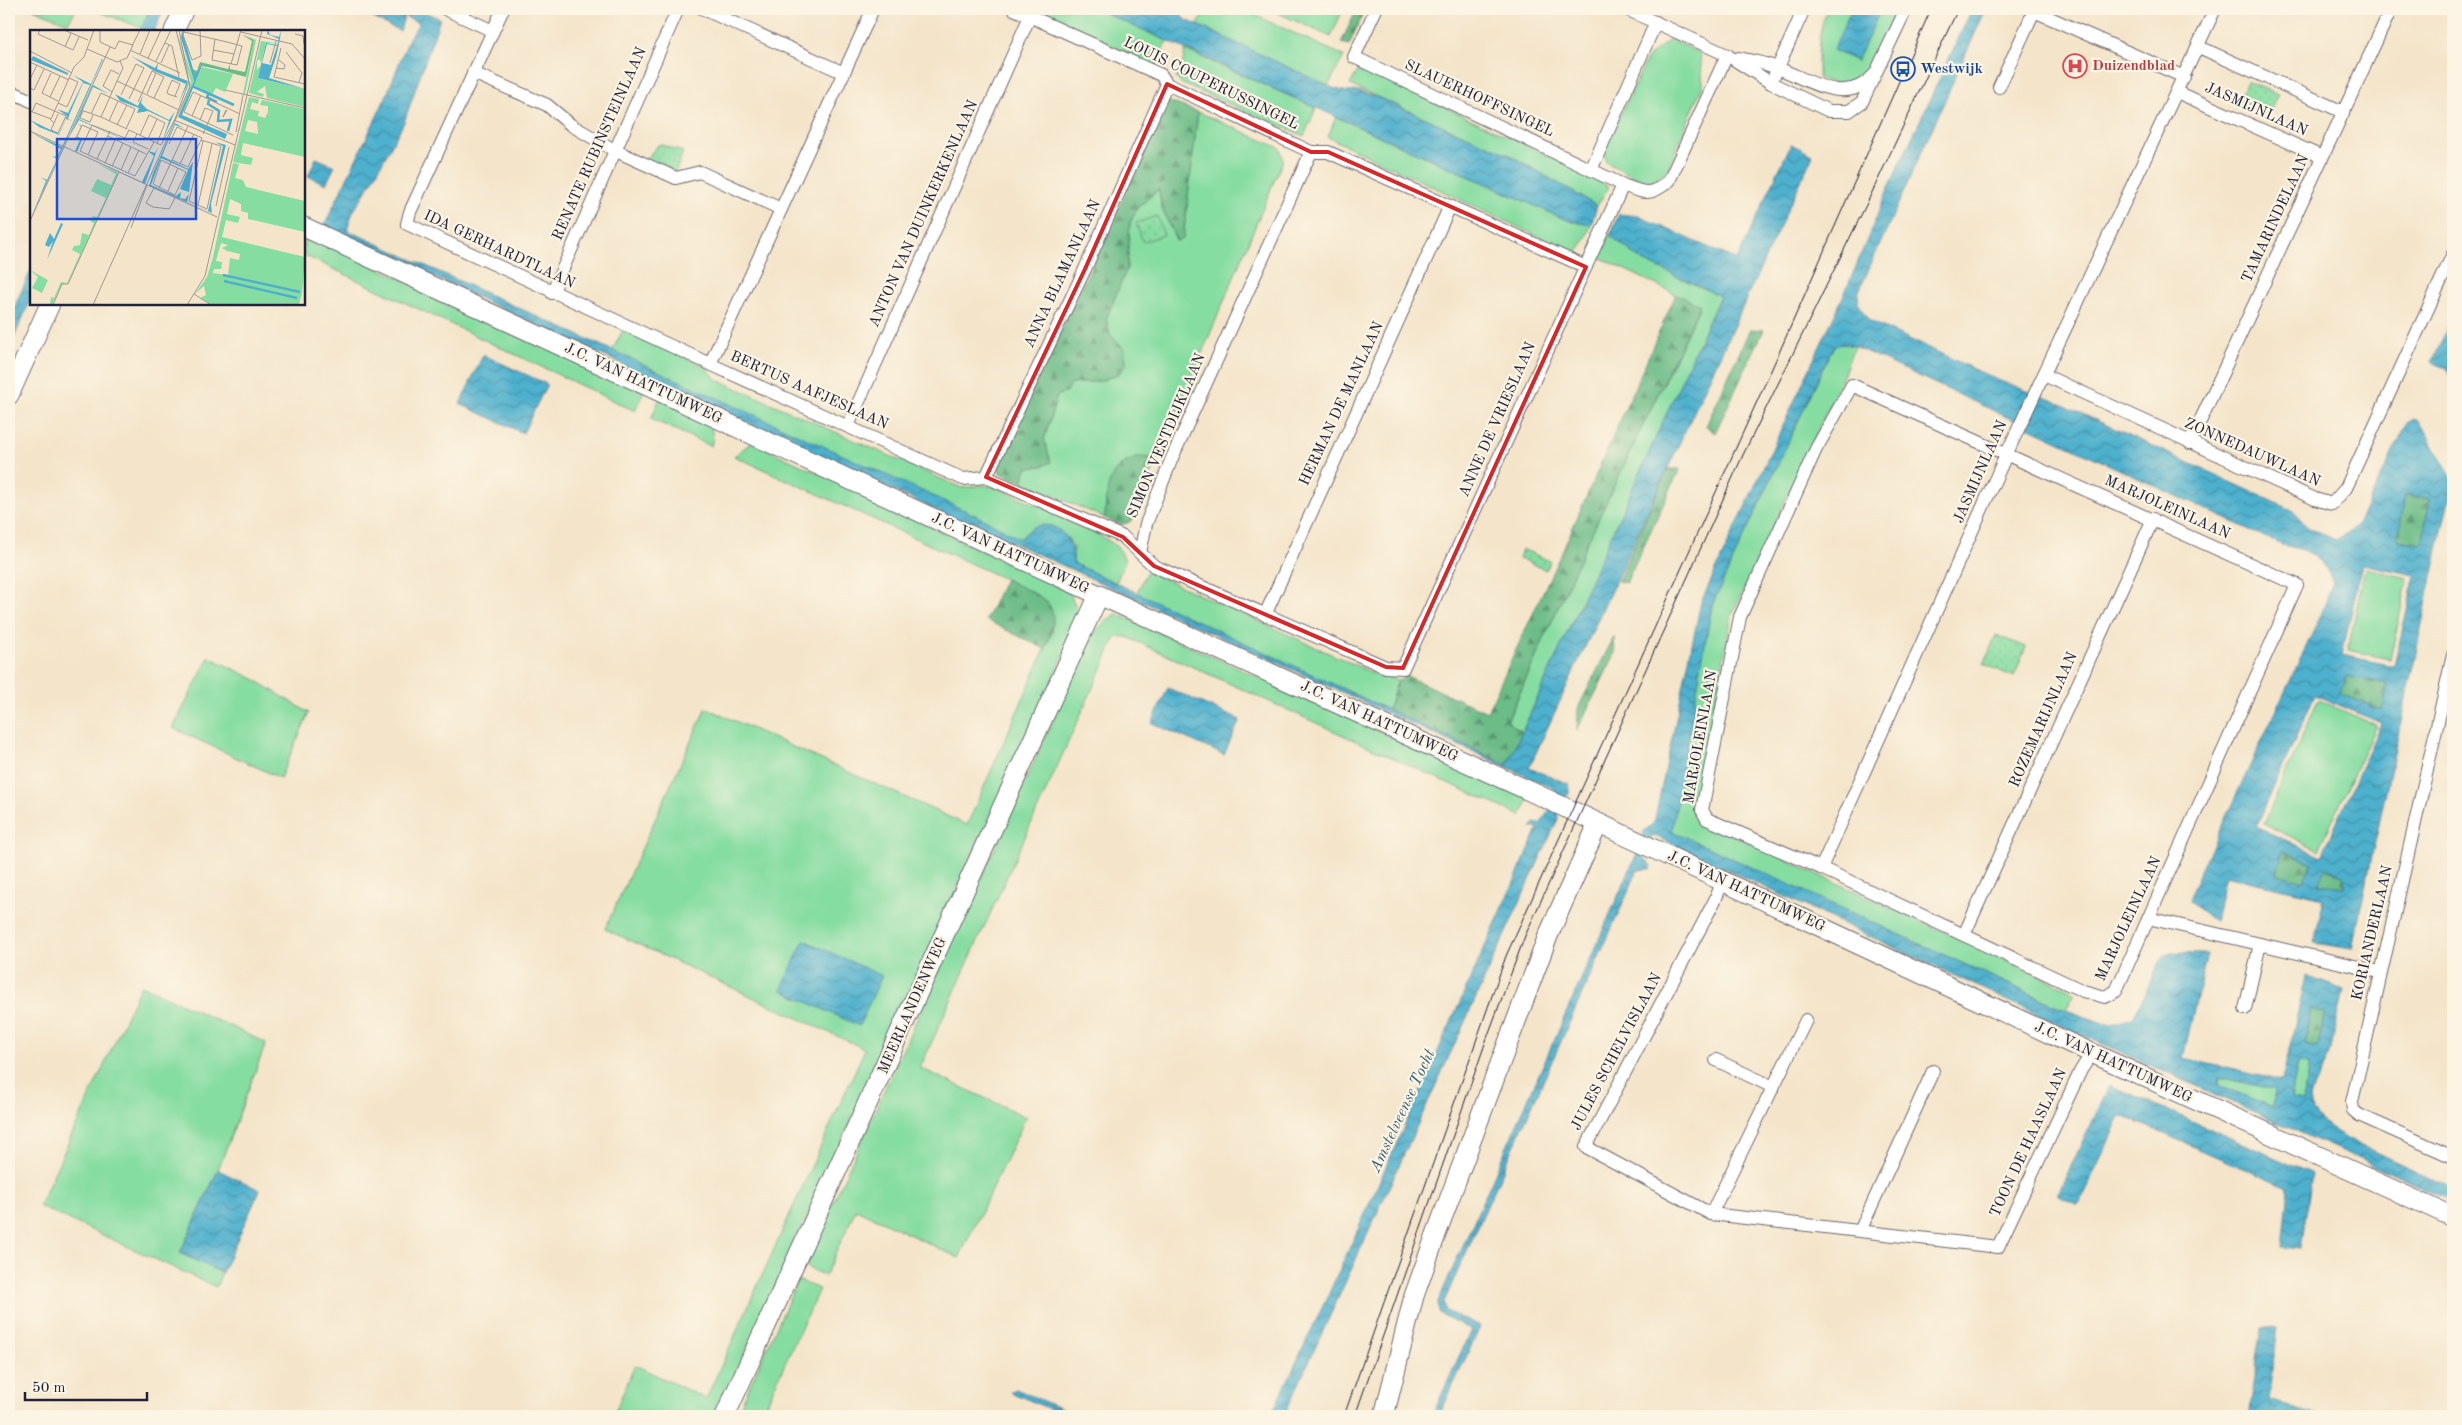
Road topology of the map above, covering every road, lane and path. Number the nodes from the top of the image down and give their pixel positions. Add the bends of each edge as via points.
1 (184, 9) edge
2 (445, 9) edge
3 (503, 9) edge
4 (678, 9) edge
5 (703, 9) edge
6 (873, 9) edge
7 (1014, 9) edge
8 (1376, 9) edge
9 (1626, 9) edge
10 (1804, 9) edge
11 (1906, 9) edge
12 (2215, 9) edge
13 (2391, 9) edge
14 (2035, 10) edge
15 (1030, 16) junction
16 (1656, 22) junction
17 (174, 30) edge
18 (493, 31) junction
19 (2198, 47) junction
20 (1726, 55) junction
21 (1778, 68) junction
22 (1880, 68) junction
23 (473, 73) junction
24 (844, 73) junction
25 (2184, 77) junction
26 (1771, 83) junction
27 (1167, 84) junction
28 (1998, 87) dead end
29 (9, 90) edge
30 (2177, 92) junction
31 (30, 100) edge
32 (2343, 112) junction
33 (614, 150) junction
34 (1311, 152) junction
35 (2322, 157) junction
36 (1591, 170) junction
37 (1623, 185) junction
38 (1450, 206) junction
39 (780, 209) junction
40 (305, 227) edge
41 (2453, 254) edge
42 (1586, 267) junction
43 (552, 293) junction
44 (50, 305) edge
45 (710, 364) junction
46 (2044, 375) junction
47 (9, 395) edge
48 (848, 426) junction
49 (2190, 443) junction
50 (2007, 453) junction
51 (986, 477) junction
52 (2153, 520) junction
53 (1140, 553) junction
54 (1099, 595) junction
55 (1265, 615) junction
56 (2453, 655) edge
57 (1598, 824) junction
58 (1821, 868) junction
59 (1722, 881) junction
60 (2148, 918) junction
61 (1964, 935) junction
62 (2260, 944) junction
63 (2380, 972) junction
64 (2245, 1009) dead end
65 (1806, 1020) dead end
66 (2092, 1053) junction
67 (1716, 1060) dead end
68 (1934, 1071) dead end
69 (1773, 1087) junction
70 (2453, 1157) edge
71 (1711, 1214) junction
72 (2453, 1217) edge
73 (1860, 1232) junction
74 (1998, 1247) joint
75 (725, 1416) edge
76 (1384, 1416) edge

1 - 17 street
2 - 18 street
3 - 18 street, IDA GERHARDTLAAN
4 - 33 street, RENATE RUBINSTEINLAAN
5 - 24 street
6 - 24 street, BERTUS AAFJESLAAN
7 - 15 street, LOUIS COUPERUSSINGEL
8 - 36 street, SLAUERHOFFSINGEL via 1354,57
9 - 16 street
10 - 21 street
11 - 22 street
12 - 19 street, JASMIJNLAAN
13 - 32 street, TAMARINDELAAN
14 - 25 street
14 - 28 street
15 - 27 street, LOUIS COUPERUSSINGEL via 1161,75
15 - 48 street, ANTON VAN DUINKERKENLAAN
16 - 20 street
16 - 36 street
18 - 23 street, IDA GERHARDTLAAN
19 - 25 street, JASMIJNLAAN
19 - 32 street
20 - 21 street
20 - 26 street
20 - 37 street, SLAUERHOFFSINGEL via 1669,181 1658,191 1646,193
21 - 22 street via 1840,92 1865,85
21 - 26 street
22 - 26 street via 1862,102 1849,111 1829,110
23 - 33 street via 547,104 571,125
23 - 43 street, IDA GERHARDTLAAN via 407,224
24 - 39 street, BERTUS AAFJESLAAN
25 - 30 street, JASMIJNLAAN
27 - 34 street, LOUIS COUPERUSSINGEL
27 - 51 street, ANNA BLAMANLAAN via 1085,269
29 - 31 street
30 - 35 street, JASMIJNLAAN
30 - 46 street, JASMIJNLAAN
32 - 35 street, TAMARINDELAAN
33 - 39 street via 676,178 700,172
33 - 43 street, RENATE RUBINSTEINLAAN
34 - 38 street, LOUIS COUPERUSSINGEL via 1328,152
34 - 53 street, SIMON VESTDIJKLAAN via 1172,458 1146,524
35 - 49 street, TAMARINDELAAN
36 - 37 street, SLAUERHOFFSINGEL
37 - 42 street, ANNE DE VRIESLAAN
38 - 42 street, LOUIS COUPERUSSINGEL
38 - 55 street, HERMAN DE MANLAAN
39 - 45 street, BERTUS AAFJESLAAN
40 - 54 street, J.C. VAN HATTUMWEG
41 - 49 street, ZONNEDAUWLAAN via 2346,488 2332,504
42 - 55 street, ANNE DE VRIESLAAN via 1403,668 1386,667
43 - 45 street, IDA GERHARDTLAAN
44 - 47 street
45 - 48 street, BERTUS AAFJESLAAN
46 - 49 street, ZONNEDAUWLAAN
46 - 50 street, JASMIJNLAAN
48 - 51 street, BERTUS AAFJESLAAN via 963,479
50 - 52 street, MARJOLEINLAAN
50 - 58 street, JASMIJNLAAN
50 - 58 street, MARJOLEINLAAN via 1852,385 1816,449 1740,616 1702,810 1707,819
51 - 53 street, BERTUS AAFJESLAAN via 1123,537
52 - 60 street, MARJOLEINLAAN via 2297,585
52 - 61 street, ROZEMARIJNLAAN
53 - 55 street via 1154,566
54 - 57 street, J.C. VAN HATTUMWEG
54 - 75 street, MEERLANDENWEG
56 - 63 street, KORIANDERLAAN
57 - 59 street, J.C. VAN HATTUMWEG
57 - 76 street via 1548,936 1438,1228 1414,1296
58 - 61 street, MARJOLEINLAAN
59 - 66 street, J.C. VAN HATTUMWEG
59 - 71 street, JULES SCHELVISLAAN via 1586,1147
60 - 61 street, MARJOLEINLAAN via 2116,991 2105,997 2083,991
60 - 62 street
62 - 63 street
62 - 64 street
63 - 70 street, KORIANDERLAAN via 2353,1095 2353,1110
65 - 69 street
66 - 72 street, J.C. VAN HATTUMWEG
66 - 74 street, TOON DE HAASLAAN
67 - 69 street
68 - 73 street
69 - 71 street
71 - 73 street, JULES SCHELVISLAAN
73 - 74 street, JULES SCHELVISLAAN

